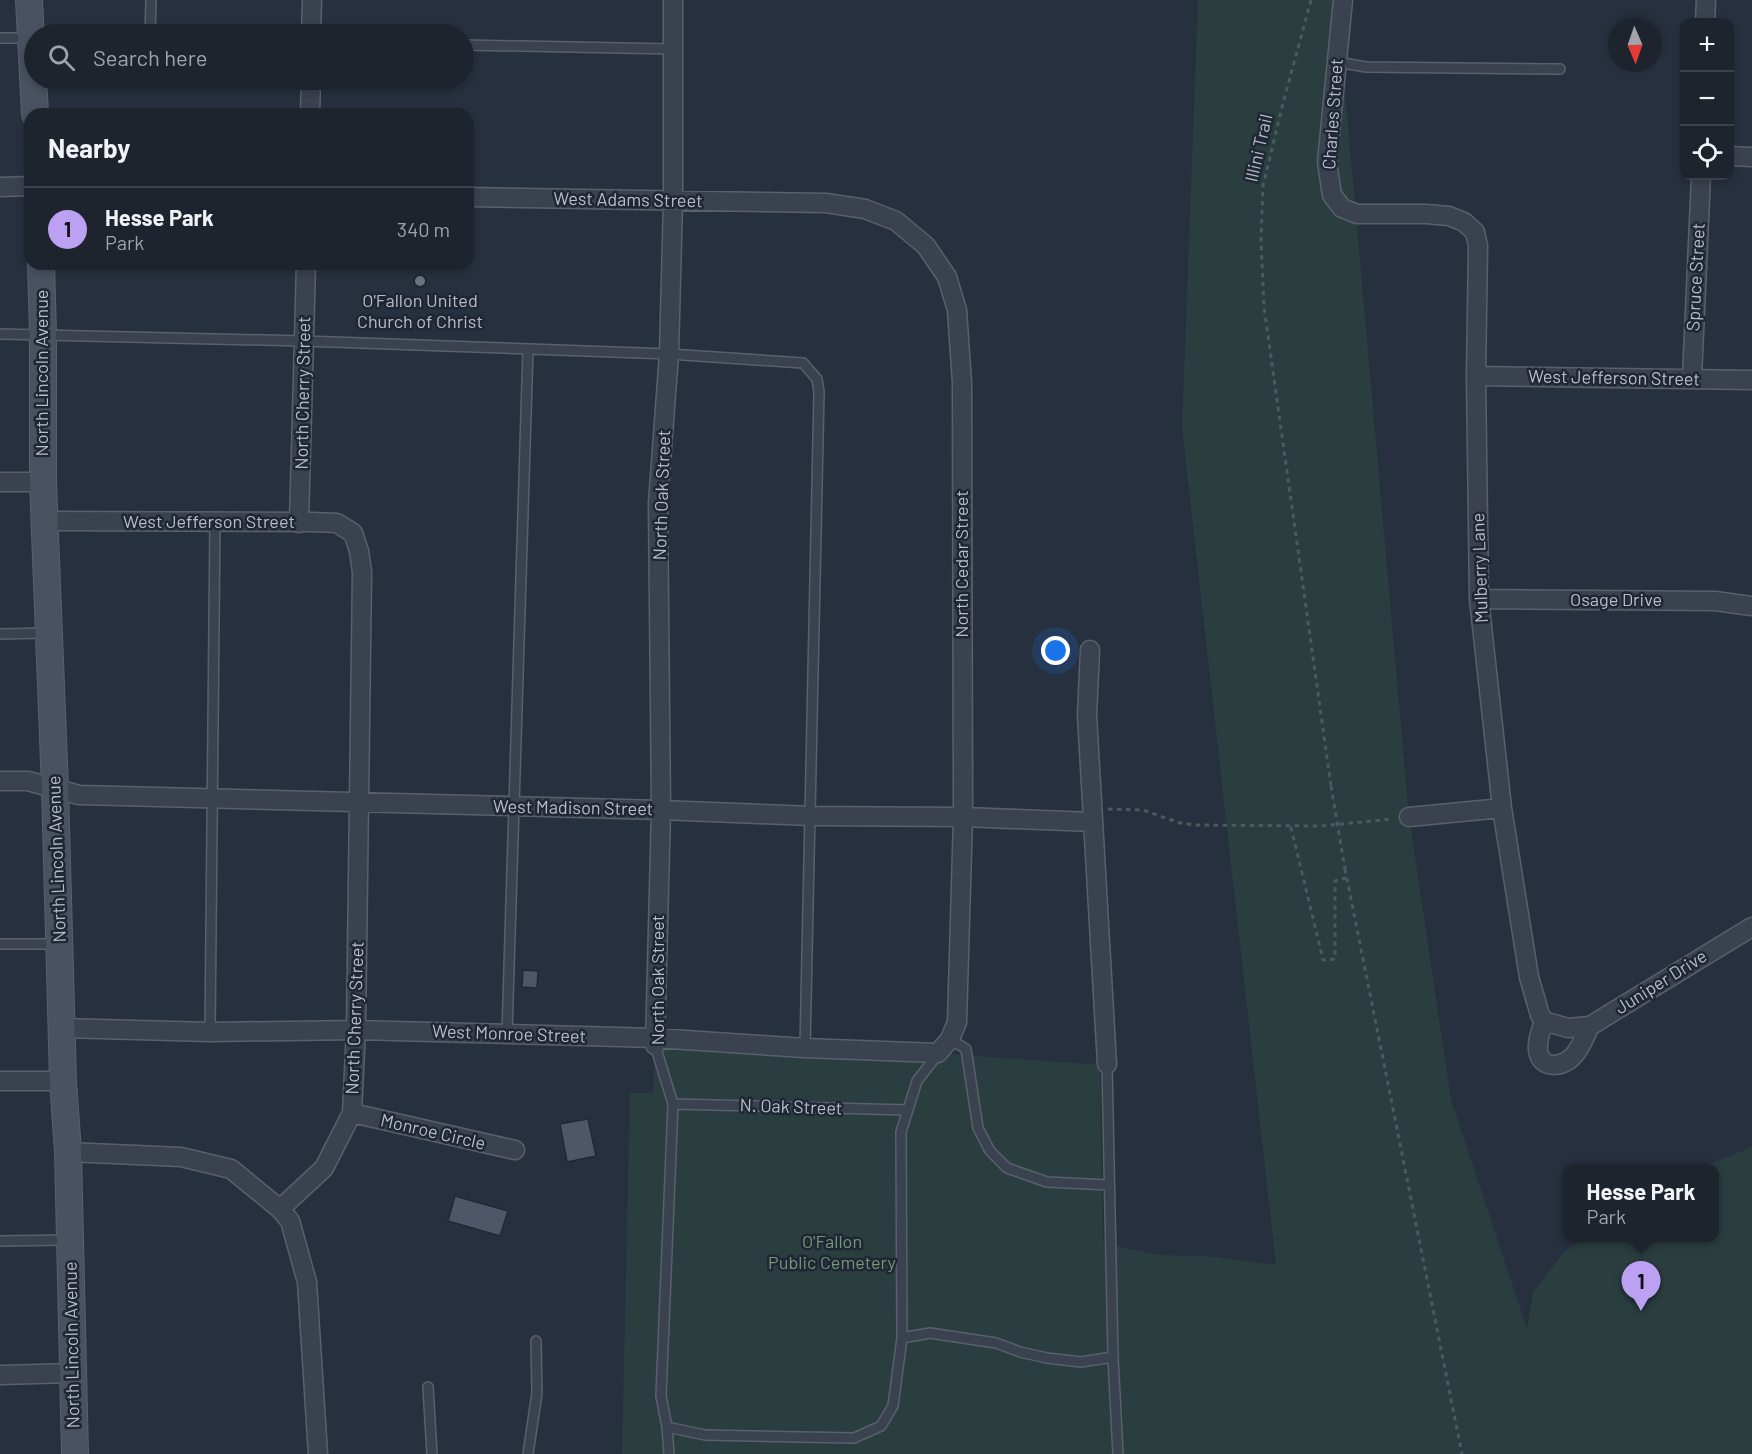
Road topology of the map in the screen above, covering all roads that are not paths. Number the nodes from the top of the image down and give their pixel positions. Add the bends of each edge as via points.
1 (29, 0) edge
2 (151, 0) edge
3 (312, 0) edge
4 (674, 0) edge
5 (1343, 0) edge
6 (1706, 0) edge
7 (1705, 18) edge
8 (32, 24) edge
9 (150, 24) edge
10 (311, 24) edge
11 (0, 38) edge
12 (24, 38) edge
13 (474, 45) edge
14 (673, 49) junction
15 (1337, 62) junction
16 (1560, 69) dead end
17 (34, 90) edge
18 (311, 90) edge
19 (35, 108) edge
20 (310, 108) edge
21 (1734, 156) edge
22 (1752, 157) edge
23 (1701, 180) edge
24 (24, 186) edge
25 (0, 187) edge
26 (474, 197) edge
27 (673, 201) junction
28 (788, 202) joint
29 (1357, 214) joint
30 (41, 270) edge
31 (306, 270) edge
32 (0, 334) edge
33 (43, 334) junction
34 (304, 340) junction
35 (528, 349) junction
36 (669, 354) junction
37 (1476, 376) junction
38 (1692, 378) junction
39 (1752, 380) edge
40 (43, 482) junction
41 (0, 483) edge
42 (44, 521) junction
43 (214, 522) junction
44 (299, 523) junction
45 (359, 551) joint
46 (1479, 599) junction
47 (1752, 606) edge
48 (48, 633) junction
49 (0, 634) edge
50 (1090, 650) dead end
51 (0, 782) edge
52 (55, 788) junction
53 (212, 797) junction
54 (360, 803) junction
55 (513, 806) junction
56 (1502, 808) junction
57 (661, 810) junction
58 (1092, 815) junction
59 (811, 816) junction
60 (963, 817) junction
61 (1409, 817) road end
62 (1752, 927) edge
63 (0, 944) edge
64 (59, 944) junction
65 (1544, 1021) junction
66 (1590, 1026) junction
67 (62, 1028) junction
68 (356, 1030) junction
69 (210, 1032) junction
70 (507, 1034) junction
71 (950, 1039) junction
72 (656, 1041) junction
73 (805, 1048) junction
74 (938, 1053) junction
75 (1107, 1064) joint
76 (0, 1081) edge
77 (63, 1081) junction
78 (673, 1104) junction
79 (908, 1110) junction
80 (351, 1113) junction
81 (515, 1150) dead end
82 (68, 1152) junction
83 (1109, 1185) junction
84 (280, 1209) junction
85 (69, 1240) junction
86 (0, 1241) edge
87 (902, 1338) junction
88 (536, 1341) dead end
89 (1113, 1358) junction
90 (72, 1373) junction
91 (0, 1375) edge
92 (428, 1387) dead end
93 (667, 1427) junction
94 (75, 1454) edge
95 (318, 1454) edge
96 (432, 1454) edge
97 (528, 1454) edge
98 (669, 1454) edge
99 (1118, 1454) edge

1 - 8 main road
2 - 9 lane
3 - 10 street
4 - 14 street, North Oak Street
5 - 15 street, Charles Street
6 - 7 street
11 - 12 lane
13 - 14 lane
14 - 27 street, North Oak Street
15 - 16 lane via 1366,67
15 - 29 street, Charles Street via 1328,181 1342,208
17 - 19 main road
18 - 20 street
21 - 22 street
23 - 38 street, Spruce Street
24 - 25 street
26 - 27 street, West Adams Street
27 - 28 street, West Adams Street
27 - 36 street, North Oak Street
28 - 60 street, North Cedar Street via 865,209 896,221 926,246 947,277 957,310 962,384
29 - 37 street, Mulberry Lane via 1449,216 1475,232
30 - 33 main road, North Lincoln Avenue
31 - 34 street, North Cherry Street
32 - 33 lane
33 - 34 lane
33 - 40 main road, North Lincoln Avenue
34 - 35 lane
34 - 44 street, North Cherry Street
35 - 36 lane
35 - 55 lane
36 - 57 street, North Oak Street via 658,503
36 - 59 lane via 802,363 817,378
37 - 38 street, West Jefferson Street
37 - 46 street, Mulberry Lane
38 - 39 street, West Jefferson Street
40 - 41 street
40 - 42 main road, North Lincoln Avenue
42 - 43 street, West Jefferson Street
42 - 48 main road, North Lincoln Avenue
43 - 44 street, West Jefferson Street
43 - 53 lane
44 - 45 street, West Jefferson Street via 337,524 353,533
45 - 54 street, North Cherry Street
46 - 47 street, Osage Drive via 1716,601
46 - 56 street, Mulberry Lane
48 - 49 lane
48 - 52 main road, North Lincoln Avenue
50 - 58 street via 1087,715
51 - 52 street, West Madison Street via 28,781
52 - 53 street, West Madison Street via 79,795
52 - 64 main road, North Lincoln Avenue
53 - 54 street, West Madison Street
53 - 69 lane
54 - 55 street, West Madison Street
54 - 68 street, North Cherry Street
55 - 57 street, West Madison Street
55 - 70 lane
56 - 61 street
56 - 65 street, Mulberry Lane via 1529,977
57 - 59 street, West Madison Street
57 - 72 street, North Oak Street
58 - 60 street, West Madison Street
58 - 75 street
59 - 60 street, West Madison Street
59 - 73 lane
60 - 71 street, North Cedar Street via 957,1023
62 - 66 street, Juniper Drive
63 - 64 lane
64 - 67 main road, North Lincoln Avenue
65 - 66 street, Juniper Drive via 1568,1028
65 - 66 street via 1538,1049 1550,1066 1573,1058
67 - 69 street, West Monroe Street
67 - 77 main road, North Lincoln Avenue
68 - 69 street, West Monroe Street
68 - 70 street, West Monroe Street
68 - 80 street, North Cherry Street
70 - 72 street, West Monroe Street
71 - 74 street
71 - 83 lane via 966,1049 978,1128 990,1151 1007,1168 1047,1182
72 - 73 street, West Monroe Street
72 - 78 lane, North Oak Street
73 - 74 street, West Monroe Street
74 - 79 lane via 917,1081
75 - 83 lane
76 - 77 street
77 - 82 main road, North Lincoln Avenue
78 - 79 lane, N. Oak Street
78 - 93 lane, North Oak Street via 661,1396
79 - 87 lane via 901,1132
80 - 81 street, Monroe Circle
80 - 84 street, North Cherry Street via 324,1168
82 - 84 street via 181,1157 231,1168
82 - 85 main road, North Lincoln Avenue
83 - 89 lane
84 - 95 street via 290,1221 307,1282
85 - 86 lane
85 - 90 main road, North Lincoln Avenue
87 - 89 lane via 930,1333 996,1343 1047,1358 1081,1362
87 - 93 lane via 893,1406 881,1426 854,1438 705,1435
88 - 97 lane via 537,1393
89 - 99 lane
90 - 91 street
90 - 94 main road, North Lincoln Avenue
92 - 96 lane
93 - 98 lane, North Oak Street

